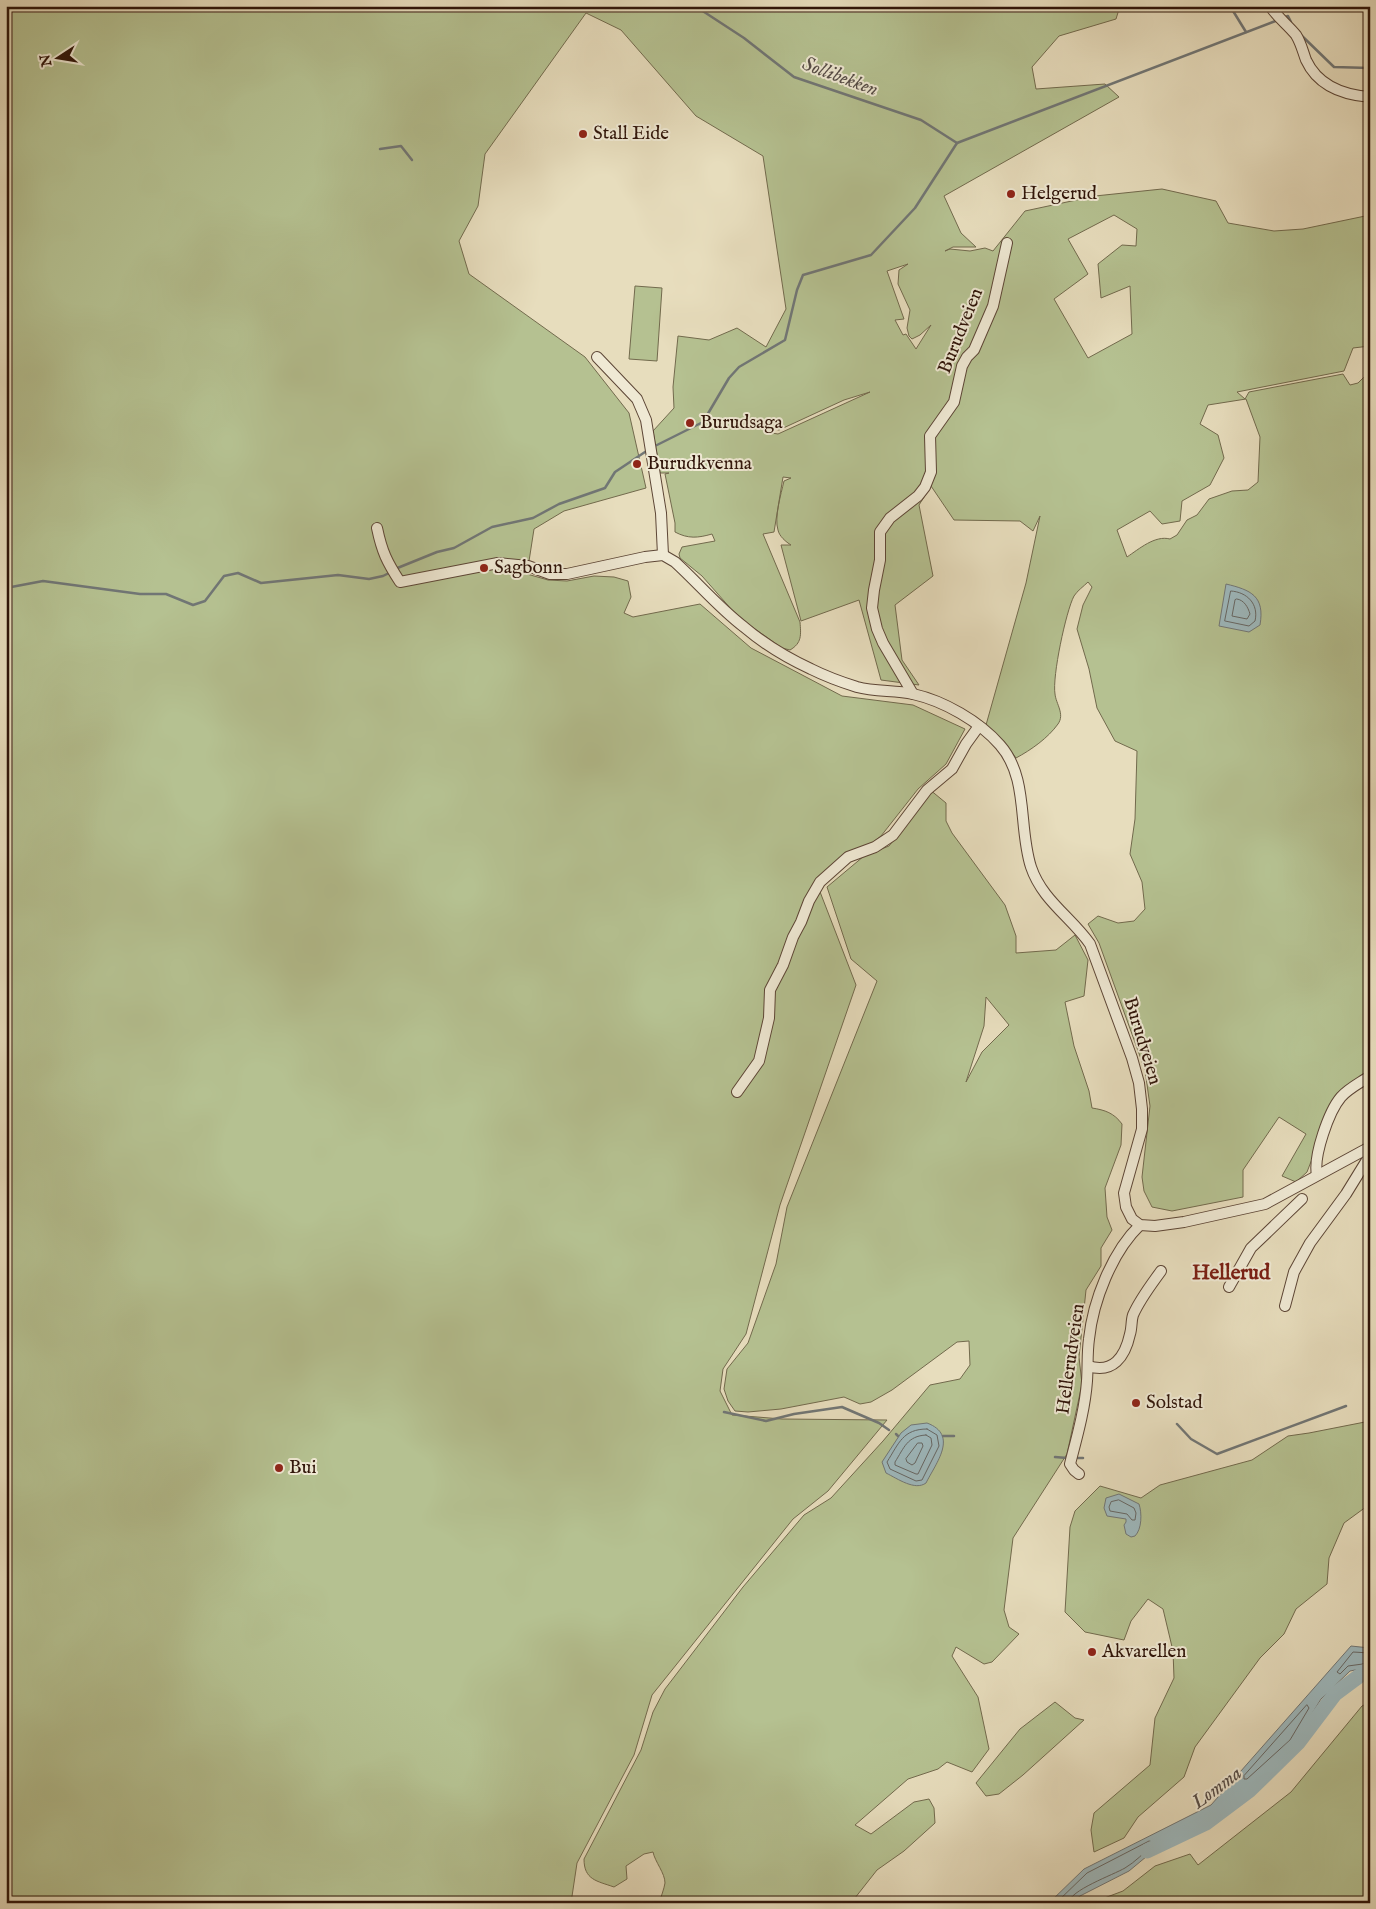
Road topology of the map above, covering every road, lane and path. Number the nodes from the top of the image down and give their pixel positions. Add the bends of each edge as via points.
1 (1270, 6) edge
2 (1370, 97) edge
3 (1007, 243) dead end
4 (598, 358) dead end
5 (377, 528) dead end
6 (663, 555) junction
7 (913, 694) junction
8 (979, 726) junction
9 (1370, 1076) edge
10 (738, 1092) dead end
11 (1370, 1147) edge
12 (1370, 1155) edge
13 (1317, 1175) junction
14 (1302, 1199) dead end
15 (1140, 1225) junction
16 (1161, 1271) dead end
17 (1229, 1287) dead end
18 (1285, 1306) dead end
19 (1088, 1366) junction
20 (1079, 1474) dead end

1 - 2 street via 1297,36 1306,60 1319,80 1331,88
3 - 7 street, Burudveien via 994,306 974,350 962,366 954,402 930,436 931,472 918,496 890,518 880,532 880,560 872,608 883,642
4 - 6 street via 637,399 646,420 661,512
5 - 6 street via 381,548 396,575 498,563 528,566 550,574 567,574 644,556
6 - 7 street, Burudveien via 676,562 742,626 770,647 810,669 858,687
7 - 8 street, Burudveien via 951,707
8 - 10 street via 952,769 927,790 886,842 848,857 820,882 770,990 769,1018 759,1061
8 - 15 street, Burudveien via 999,743 1013,765 1019,784 1031,868 1049,900 1090,944 1132,1058 1139,1083 1142,1129 1124,1193 1132,1219
9 - 13 street via 1351,1088 1334,1106 1317,1155
11 - 13 street
12 - 18 street via 1310,1242 1294,1272
13 - 15 street via 1265,1204 1184,1222
14 - 17 street via 1251,1248
15 - 19 street, Hellerudveien via 1130,1234 1118,1254 1097,1300 1089,1340
16 - 19 street via 1133,1316 1125,1351 1117,1362 1103,1369
19 - 20 street, Hellerudveien via 1070,1464

